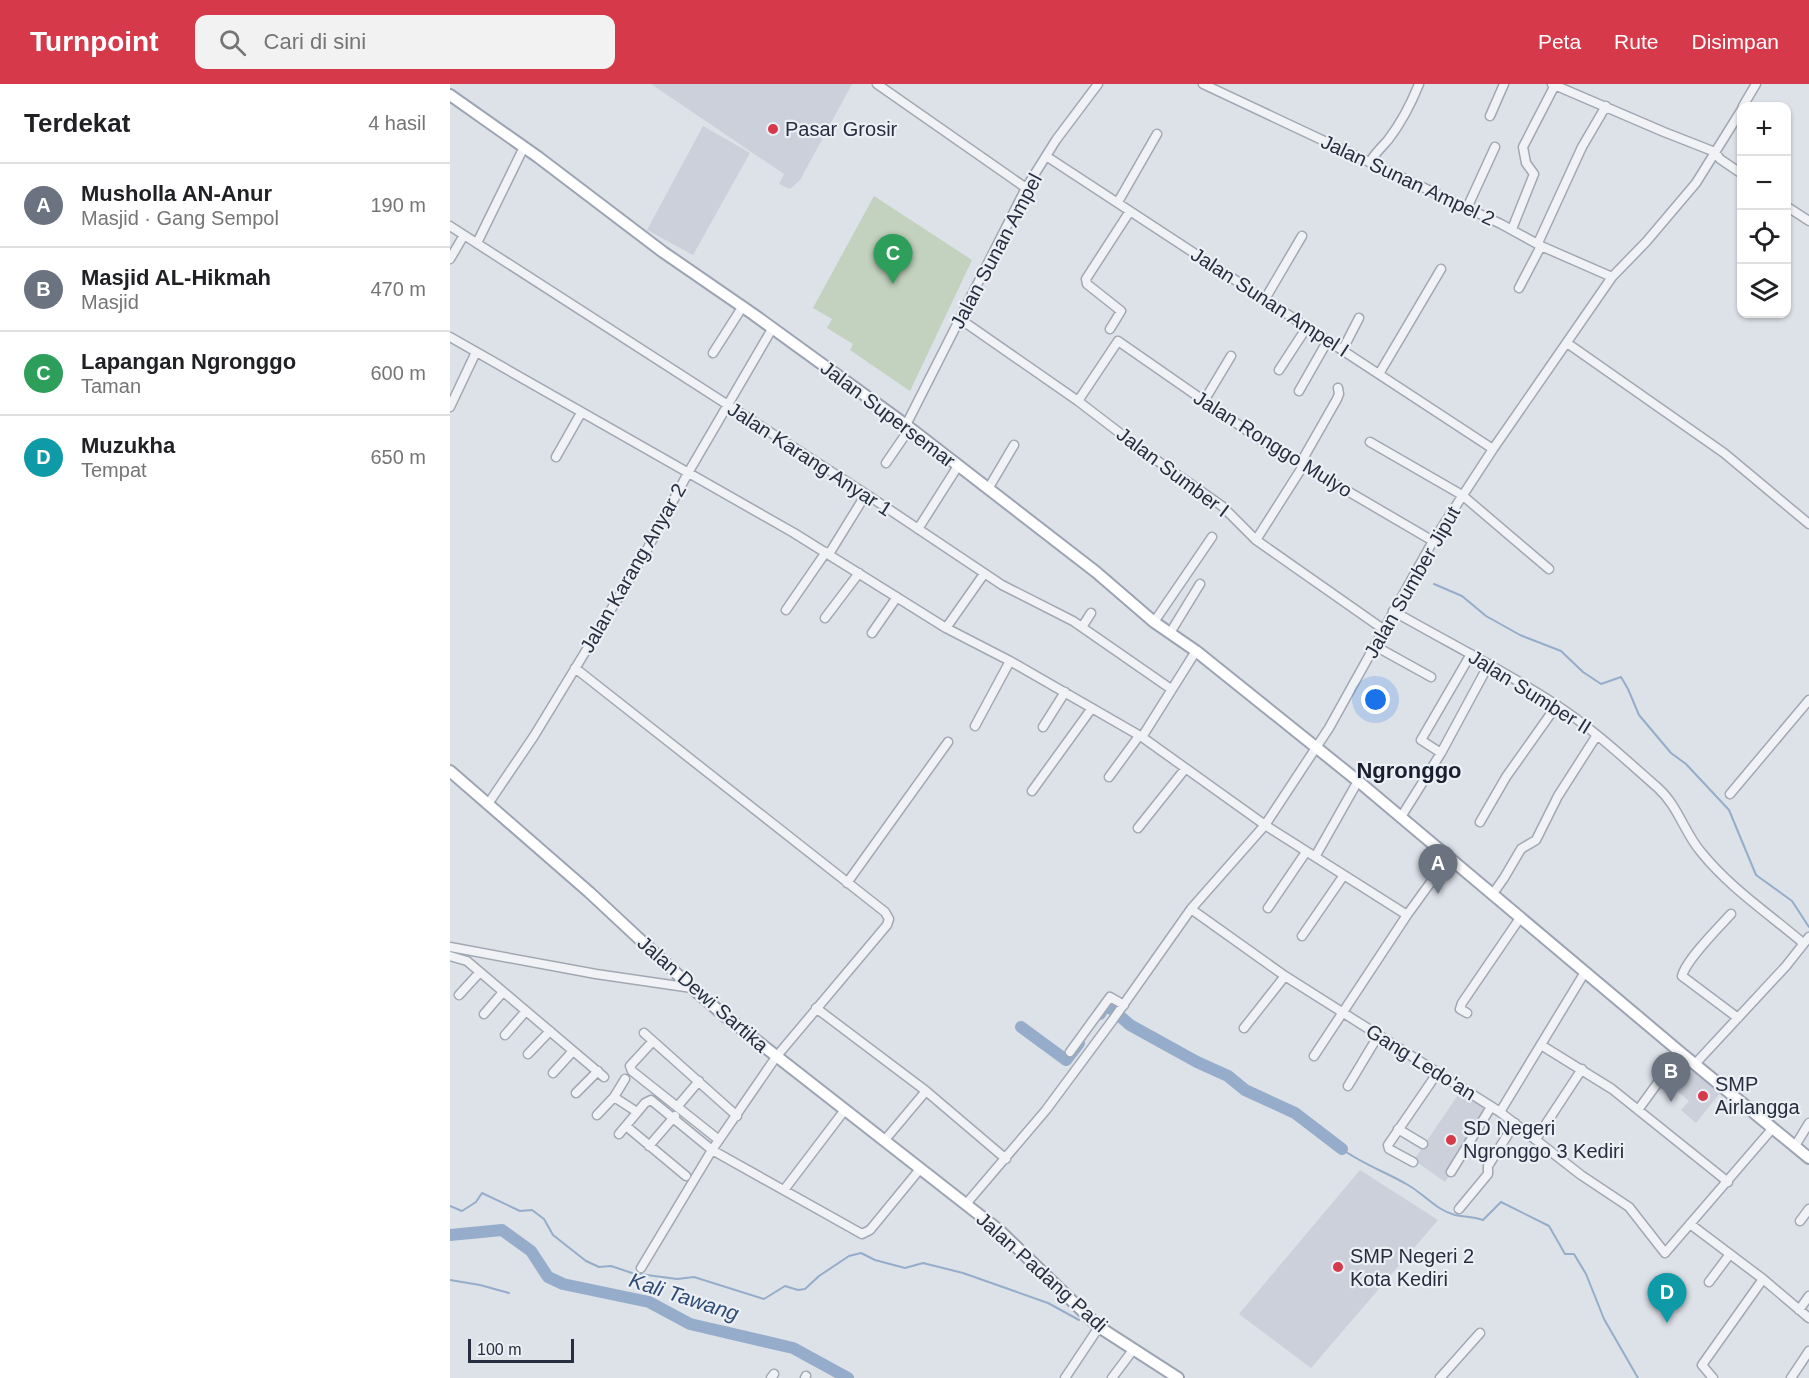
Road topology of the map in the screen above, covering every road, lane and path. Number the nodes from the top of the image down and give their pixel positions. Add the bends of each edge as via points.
1 (877, 84) edge
2 (1098, 84) edge
3 (1203, 84) edge
4 (1419, 84) edge
5 (1504, 84) edge
6 (1756, 84) edge
7 (1554, 85) edge
8 (450, 95) edge
9 (1746, 102) edge
10 (1606, 106) junction
11 (1490, 116) dead end
12 (1737, 116) edge
13 (1157, 134) dead end
14 (524, 147) junction
15 (1495, 147) dead end
16 (1715, 152) junction
17 (1046, 156) junction
18 (1370, 162) junction
19 (1737, 171) edge
20 (1026, 188) junction
21 (1118, 202) junction
22 (1467, 208) junction
23 (1791, 209) edge
24 (1130, 211) junction
25 (1809, 221) edge
26 (450, 226) edge
27 (1512, 229) junction
28 (464, 235) junction
29 (1302, 236) dead end
30 (477, 243) junction
31 (1539, 244) junction
32 (450, 259) edge
33 (1441, 269) dead end
34 (1612, 277) junction
35 (1519, 288) dead end
36 (1265, 299) junction
37 (743, 306) junction
38 (1359, 318) dead end
39 (960, 319) junction
40 (1307, 327) junction
41 (772, 329) junction
42 (1110, 329) dead end
43 (450, 337) edge
44 (1328, 340) junction
45 (1567, 343) junction
46 (1343, 349) junction
47 (476, 352) junction
48 (713, 353) dead end
49 (1231, 356) dead end
50 (1280, 370) dead end
51 (1379, 374) junction
52 (1338, 388) dead end
53 (1299, 391) dead end
54 (1078, 401) junction
55 (1204, 401) junction
56 (728, 406) junction
57 (450, 407) edge
58 (581, 413) junction
59 (908, 427) junction
60 (1370, 442) dead end
61 (1014, 445) dead end
62 (1493, 449) junction
63 (556, 457) dead end
64 (886, 463) dead end
65 (1301, 465) junction
66 (958, 466) junction
67 (688, 472) junction
68 (987, 489) junction
69 (866, 494) junction
70 (1462, 495) junction
71 (1809, 524) edge
72 (918, 529) junction
73 (1212, 537) dead end
74 (1256, 540) junction
75 (1433, 541) junction
76 (827, 553) junction
77 (1549, 569) dead end
78 (859, 573) junction
79 (984, 574) junction
80 (1200, 584) dead end
81 (897, 597) junction
82 (786, 610) dead end
83 (1393, 611) junction
84 (1091, 613) dead end
85 (825, 618) dead end
86 (1154, 622) junction
87 (1082, 627) junction
88 (946, 628) junction
89 (1383, 629) junction
90 (872, 633) dead end
91 (1170, 633) junction
92 (1375, 646) junction
93 (1197, 651) junction
94 (1471, 654) junction
95 (1010, 661) junction
96 (1490, 664) junction
97 (575, 668) junction
98 (1431, 677) dead end
99 (1171, 688) junction
100 (1065, 692) junction
101 (1809, 699) edge
102 (1557, 705) junction
103 (1092, 708) junction
104 (975, 726) dead end
105 (1043, 727) dead end
106 (1598, 735) junction
107 (1140, 736) junction
108 (948, 742) dead end
109 (1316, 748) junction
110 (1441, 753) junction
111 (1185, 769) junction
112 (450, 771) edge
113 (1109, 777) dead end
114 (1358, 782) junction
115 (1032, 791) dead end
116 (1730, 794) dead end
117 (488, 804) junction
118 (1401, 817) junction
119 (1480, 822) dead end
120 (1265, 825) junction
121 (1138, 828) dead end
122 (1306, 852) junction
123 (1315, 857) junction
124 (1449, 858) junction
125 (1344, 874) junction
126 (847, 883) junction
127 (1492, 895) junction
128 (1268, 908) dead end
129 (1191, 909) junction
130 (1731, 914) dead end
131 (1407, 915) junction
132 (1520, 918) junction
133 (1302, 936) dead end
134 (1806, 940) edge
135 (450, 946) edge
136 (450, 956) edge
137 (480, 972) junction
138 (1585, 972) junction
139 (1285, 976) junction
140 (692, 988) junction
141 (503, 992) junction
142 (459, 995) dead end
143 (1122, 1007) junction
144 (816, 1008) junction
145 (526, 1011) junction
146 (1343, 1013) junction
147 (1467, 1013) dead end
148 (484, 1014) dead end
149 (1738, 1018) junction
150 (1244, 1028) dead end
151 (550, 1031) junction
152 (644, 1033) dead end
153 (505, 1035) dead end
154 (1378, 1036) junction
155 (653, 1041) junction
156 (1541, 1045) junction
157 (573, 1051) junction
158 (1070, 1052) dead end
159 (1680, 1052) junction
160 (528, 1054) dead end
161 (1314, 1056) dead end
162 (776, 1057) junction
163 (1695, 1064) junction
164 (1582, 1069) junction
165 (1438, 1072) junction
166 (553, 1073) dead end
167 (625, 1079) dead end
168 (699, 1081) junction
169 (1348, 1086) dead end
170 (926, 1091) junction
171 (576, 1094) dead end
172 (614, 1098) junction
173 (1491, 1107) junction
174 (679, 1108) junction
175 (1638, 1110) junction
176 (844, 1111) junction
177 (637, 1112) junction
178 (1500, 1112) junction
179 (597, 1115) dead end
180 (737, 1116) junction
181 (672, 1119) junction
182 (1515, 1123) junction
183 (1809, 1123) edge
184 (626, 1126) junction
185 (1398, 1129) junction
186 (1772, 1129) junction
187 (619, 1134) dead end
188 (1536, 1139) junction
189 (719, 1140) junction
190 (884, 1141) junction
191 (1423, 1144) dead end
192 (649, 1146) junction
193 (1795, 1146) junction
194 (712, 1150) junction
195 (1809, 1158) edge
196 (1006, 1159) junction
197 (1413, 1162) dead end
198 (920, 1169) junction
199 (1451, 1172) dead end
200 (686, 1176) dead end
201 (1728, 1182) junction
202 (784, 1190) junction
203 (966, 1204) junction
204 (1459, 1209) dead end
205 (1809, 1209) edge
206 (1800, 1221) dead end
207 (1690, 1224) junction
208 (1730, 1254) junction
209 (641, 1268) dead end
210 (1763, 1280) junction
211 (1709, 1282) dead end
212 (1809, 1296) edge
213 (1799, 1310) junction
214 (1809, 1318) edge
215 (1099, 1327) junction
216 (1480, 1333) dead end
217 (1133, 1350) junction
218 (1809, 1351) edge
219 (1065, 1378) edge
220 (1112, 1378) edge
221 (1178, 1378) edge
222 (1440, 1378) edge
223 (1713, 1378) edge
224 (1791, 1378) edge

1 - 20 street
2 - 17 street, Jalan Sunan Ampel
3 - 18 street, Jalan Sunan Ampel 2
4 - 18 street via 1410,106
5 - 11 street
6 - 9 street, Jalan Sumber Jiput
7 - 10 street
7 - 27 street via 1523,147 1526,163 1534,174
8 - 14 main road, Jalan Supersemar
10 - 16 street
10 - 31 street via 1582,147
12 - 16 street, Jalan Sumber Jiput
13 - 21 street
14 - 30 street
14 - 37 main road, Jalan Supersemar via 663,252
15 - 22 street
16 - 19 street
16 - 34 street, Jalan Sumber Jiput via 1696,183
17 - 20 street, Jalan Sunan Ampel
17 - 21 street, Jalan Sunan Ampel I
18 - 22 street, Jalan Sunan Ampel 2
20 - 39 street, Jalan Sunan Ampel
21 - 24 street, Jalan Sunan Ampel I
22 - 27 street, Jalan Sunan Ampel 2
23 - 25 street
24 - 36 street, Jalan Sunan Ampel I
24 - 42 street via 1086,279 1087,284 1119,308
26 - 28 street, Jalan Karang Anyar 1
27 - 31 street, Jalan Sunan Ampel 2
28 - 30 street, Jalan Karang Anyar 1
28 - 32 street
29 - 36 street
30 - 56 street, Jalan Karang Anyar 1
31 - 34 street, Jalan Sunan Ampel 2
31 - 35 street
33 - 51 street
34 - 45 street, Jalan Sumber Jiput
36 - 40 street, Jalan Sunan Ampel I
37 - 41 main road, Jalan Supersemar
37 - 48 street
38 - 46 street
39 - 54 street, Jalan Sumber I
39 - 59 street, Jalan Sunan Ampel
40 - 44 street, Jalan Sunan Ampel I
40 - 50 street
41 - 56 street, Jalan Karang Anyar 2
41 - 59 main road, Jalan Supersemar
43 - 47 street
44 - 46 street, Jalan Sunan Ampel I
44 - 53 street
45 - 62 street, Jalan Sumber Jiput
45 - 71 street via 1724,453
46 - 51 street, Jalan Sunan Ampel I
47 - 57 street
47 - 58 street
49 - 55 street
51 - 62 street, Jalan Sunan Ampel I
52 - 65 street via 1337,399
54 - 55 street, Jalan Ronggo Mulyo via 1118,341
54 - 74 street, Jalan Sumber I via 1222,506
55 - 65 street, Jalan Ronggo Mulyo
56 - 67 street, Jalan Karang Anyar 2
56 - 69 street, Jalan Karang Anyar 1
58 - 63 street
58 - 67 street
59 - 64 street, Jalan Sunan Ampel
59 - 66 main road, Jalan Supersemar
60 - 70 street
61 - 68 street
62 - 70 street, Jalan Sumber Jiput
65 - 74 street
65 - 75 street, Jalan Ronggo Mulyo
66 - 68 main road, Jalan Supersemar
66 - 72 street
67 - 76 street
67 - 97 street, Jalan Karang Anyar 2 via 643,557
68 - 86 main road, Jalan Supersemar
69 - 72 street, Jalan Karang Anyar 1
69 - 76 street
70 - 75 street, Jalan Sumber Jiput
70 - 77 street
72 - 79 street, Jalan Karang Anyar 1
73 - 86 street
74 - 89 street, Jalan Sumber I
75 - 83 street, Jalan Sumber Jiput
76 - 78 street
76 - 82 street
78 - 81 street
78 - 85 street
79 - 87 street, Jalan Karang Anyar 1
79 - 88 street
80 - 91 street
81 - 88 street
81 - 90 street
83 - 89 street, Jalan Sumber Jiput
83 - 94 street, Jalan Sumber II
84 - 87 street
86 - 91 main road, Jalan Supersemar
87 - 99 street, Jalan Karang Anyar 1
88 - 95 street
89 - 92 street, Jalan Sumber Jiput
91 - 93 main road, Jalan Supersemar
92 - 98 street
92 - 109 street, Jalan Sumber Jiput
93 - 99 street
93 - 109 main road, Jalan Supersemar
94 - 96 street, Jalan Sumber II
94 - 110 street via 1421,740
95 - 100 street
95 - 104 street
96 - 102 street, Jalan Sumber II
96 - 110 street
97 - 117 street, Jalan Karang Anyar 2
97 - 126 street
99 - 107 street
100 - 103 street
100 - 105 street
101 - 116 street
102 - 106 street, Jalan Sumber II
102 - 119 street via 1506,777
103 - 107 street
103 - 115 street
106 - 127 street via 1558,796 1536,840 1521,849
106 - 134 street, Jalan Sumber II via 1672,802 1690,839 1721,874 1749,900
107 - 111 street
107 - 113 street
108 - 126 street
109 - 114 main road, Jalan Supersemar
109 - 120 street, Jalan Sumber Jiput
110 - 118 street
111 - 120 street
111 - 121 street
112 - 117 main road, Jalan Dewi Sartika
114 - 118 main road, Jalan Supersemar
114 - 123 street
117 - 140 main road, Jalan Dewi Sartika
118 - 124 main road, Jalan Supersemar
120 - 122 street
120 - 129 street, Jalan Sumber Jiput
122 - 123 street
122 - 128 street
123 - 125 street
124 - 127 main road, Jalan Supersemar
124 - 131 street
125 - 131 street
125 - 133 street
126 - 144 street via 885,912 888,922
127 - 132 main road, Jalan Supersemar
129 - 139 street, Gang Ledo'an
129 - 143 street, Jalan Sumber Jiput
130 - 149 street via 1682,976
131 - 146 street
132 - 138 main road, Jalan Supersemar
132 - 147 street via 1462,1003 1460,1010
134 - 149 street
135 - 140 street
136 - 137 street via 467,961
137 - 141 street
137 - 142 street
138 - 156 street
138 - 159 main road, Jalan Supersemar
139 - 146 street, Gang Ledo'an
139 - 150 street
140 - 162 main road, Jalan Dewi Sartika
141 - 145 street
141 - 148 street
143 - 158 street via 1110,997
143 - 196 street, Jalan Sumber Jiput
144 - 162 street
144 - 170 street
145 - 151 street
145 - 153 street
146 - 154 street, Gang Ledo'an
146 - 161 street
149 - 163 street
151 - 157 street
151 - 160 street
152 - 155 street
154 - 165 street, Gang Ledo'an
154 - 169 street
155 - 168 street
155 - 174 street via 630,1069
156 - 164 street
156 - 178 street
157 - 166 street
157 - 171 street via 601,1074
159 - 163 main road, Jalan Supersemar
159 - 175 street
162 - 176 main road, Jalan Dewi Sartika
162 - 180 street
163 - 186 main road, Jalan Supersemar
164 - 175 street
164 - 188 street
165 - 173 street, Gang Ledo'an
165 - 185 street
167 - 172 street
168 - 174 street
168 - 180 street
170 - 190 street
170 - 196 street
172 - 177 street
172 - 179 street
173 - 178 street, Gang Ledo'an
173 - 199 street
174 - 181 street
174 - 189 street
175 - 201 street
176 - 190 main road, Jalan Dewi Sartika
176 - 202 street
177 - 181 street via 651,1100
177 - 184 street
178 - 182 street, Gang Ledo'an
180 - 189 street
181 - 192 street
181 - 194 street
182 - 188 street, Gang Ledo'an
182 - 204 street via 1488,1166 1488,1174
183 - 193 street
184 - 187 street
184 - 192 street
185 - 191 street
185 - 197 street via 1388,1148
186 - 193 main road, Jalan Supersemar
186 - 201 street
188 - 207 street, Gang Ledo'an via 1629,1207 1665,1253
189 - 194 street
190 - 198 main road, Jalan Dewi Sartika
192 - 200 street
193 - 195 main road, Jalan Supersemar
194 - 202 street
194 - 209 street
196 - 203 street, Jalan Sumber Jiput
198 - 202 street via 870,1230 862,1234
198 - 203 main road, Jalan Dewi Sartika
201 - 207 street
203 - 215 main road, Jalan Padang Padi via 1006,1235
205 - 206 street
207 - 208 street
208 - 210 street
208 - 211 street
210 - 213 street
210 - 223 street via 1702,1365
212 - 213 street
213 - 214 street
215 - 217 main road, Jalan Padang Padi
215 - 219 street
216 - 222 street
217 - 220 street
217 - 221 main road, Jalan Padang Padi
218 - 224 street

